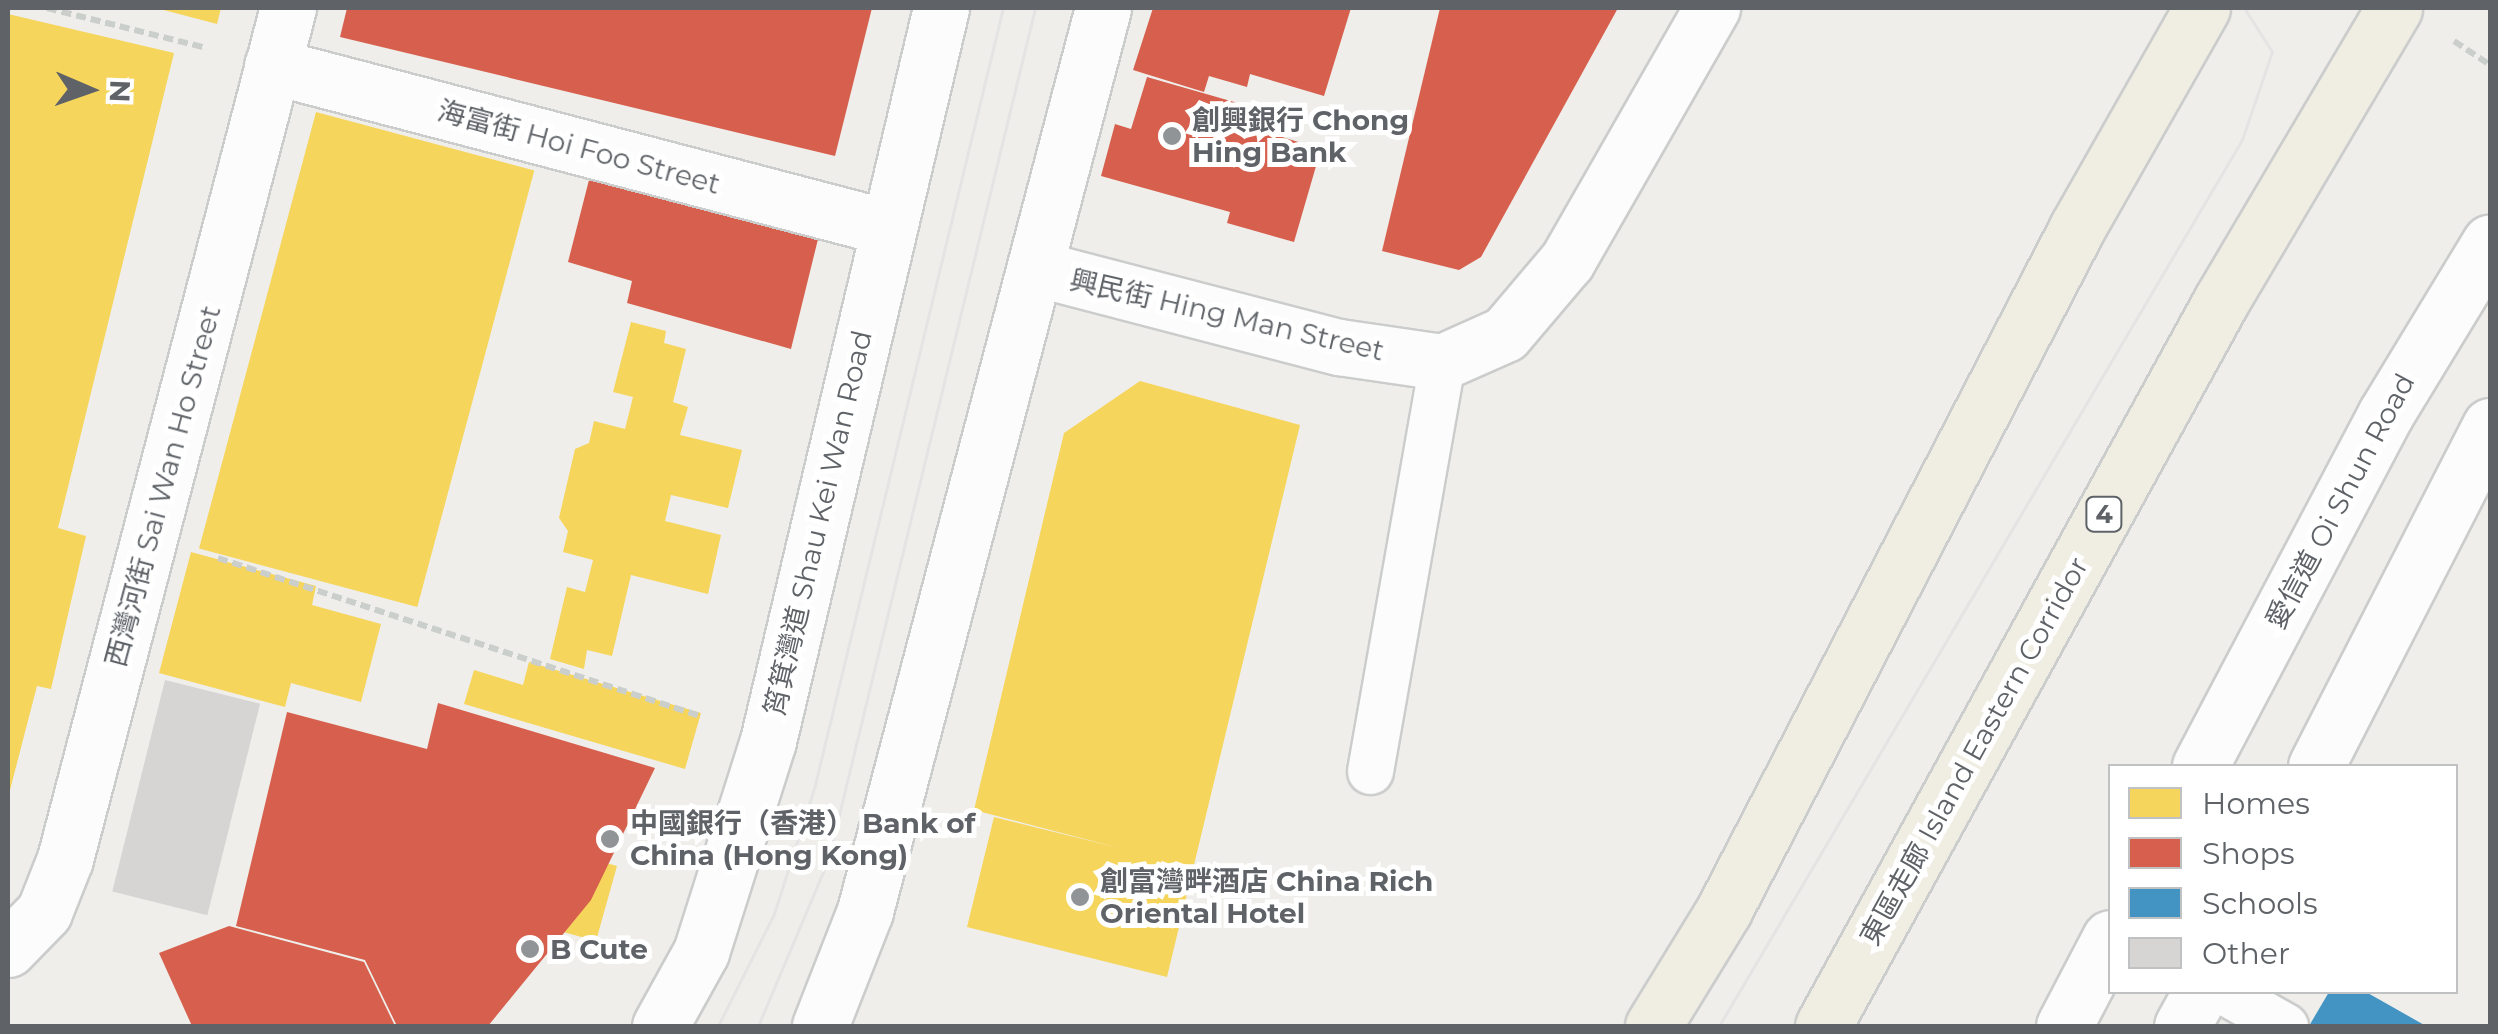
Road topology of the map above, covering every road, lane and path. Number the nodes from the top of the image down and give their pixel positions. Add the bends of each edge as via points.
1 (47, 8) edge
2 (288, 8) edge
3 (941, 8) edge
4 (1103, 8) edge
5 (1712, 8) edge
6 (2202, 8) edge
7 (2394, 8) edge
8 (210, 50) dead end
9 (272, 66) junction
10 (886, 227) junction
11 (2490, 242) edge
12 (1035, 268) junction
13 (1442, 362) junction
14 (2490, 426) edge
15 (206, 554) dead end
16 (708, 719) dead end
17 (2201, 764) edge
18 (2317, 764) edge
19 (1370, 771) dead end
20 (2108, 942) edge
21 (8, 949) edge
22 (2200, 994) edge
23 (2229, 994) edge
24 (660, 1026) edge
25 (820, 1026) edge
26 (1653, 1026) edge
27 (1823, 1026) edge
28 (2064, 1026) edge
29 (2182, 1026) edge
30 (2286, 1026) edge

1 - 8 path
2 - 9 main road, 西灣河街 Sai Wan Ho Street
3 - 10 main road, 筲箕灣道 Shau Kei Wan Road
4 - 12 main road
5 - 13 main road via 1567,261 1505,334
6 - 26 highway via 2077,228 1724,910
7 - 27 highway, 東區走廊 Island Eastern Corridor / 4 via 2221,301
9 - 10 main road, 海富街 Hoi Foo Street
9 - 21 main road, 西灣河街 Sai Wan Ho Street via 66,859 44,912
10 - 24 main road, 筲箕灣道 Shau Kei Wan Road via 749,810 701,952
11 - 17 main road, 愛信道 Oi Shun Road via 2401,386
12 - 13 main road, 興民街 Hing Man Street via 1339,347
12 - 25 main road via 865,911
13 - 19 lane
14 - 18 main road
15 - 16 path
20 - 28 main road
22 - 29 main road
23 - 30 lane

